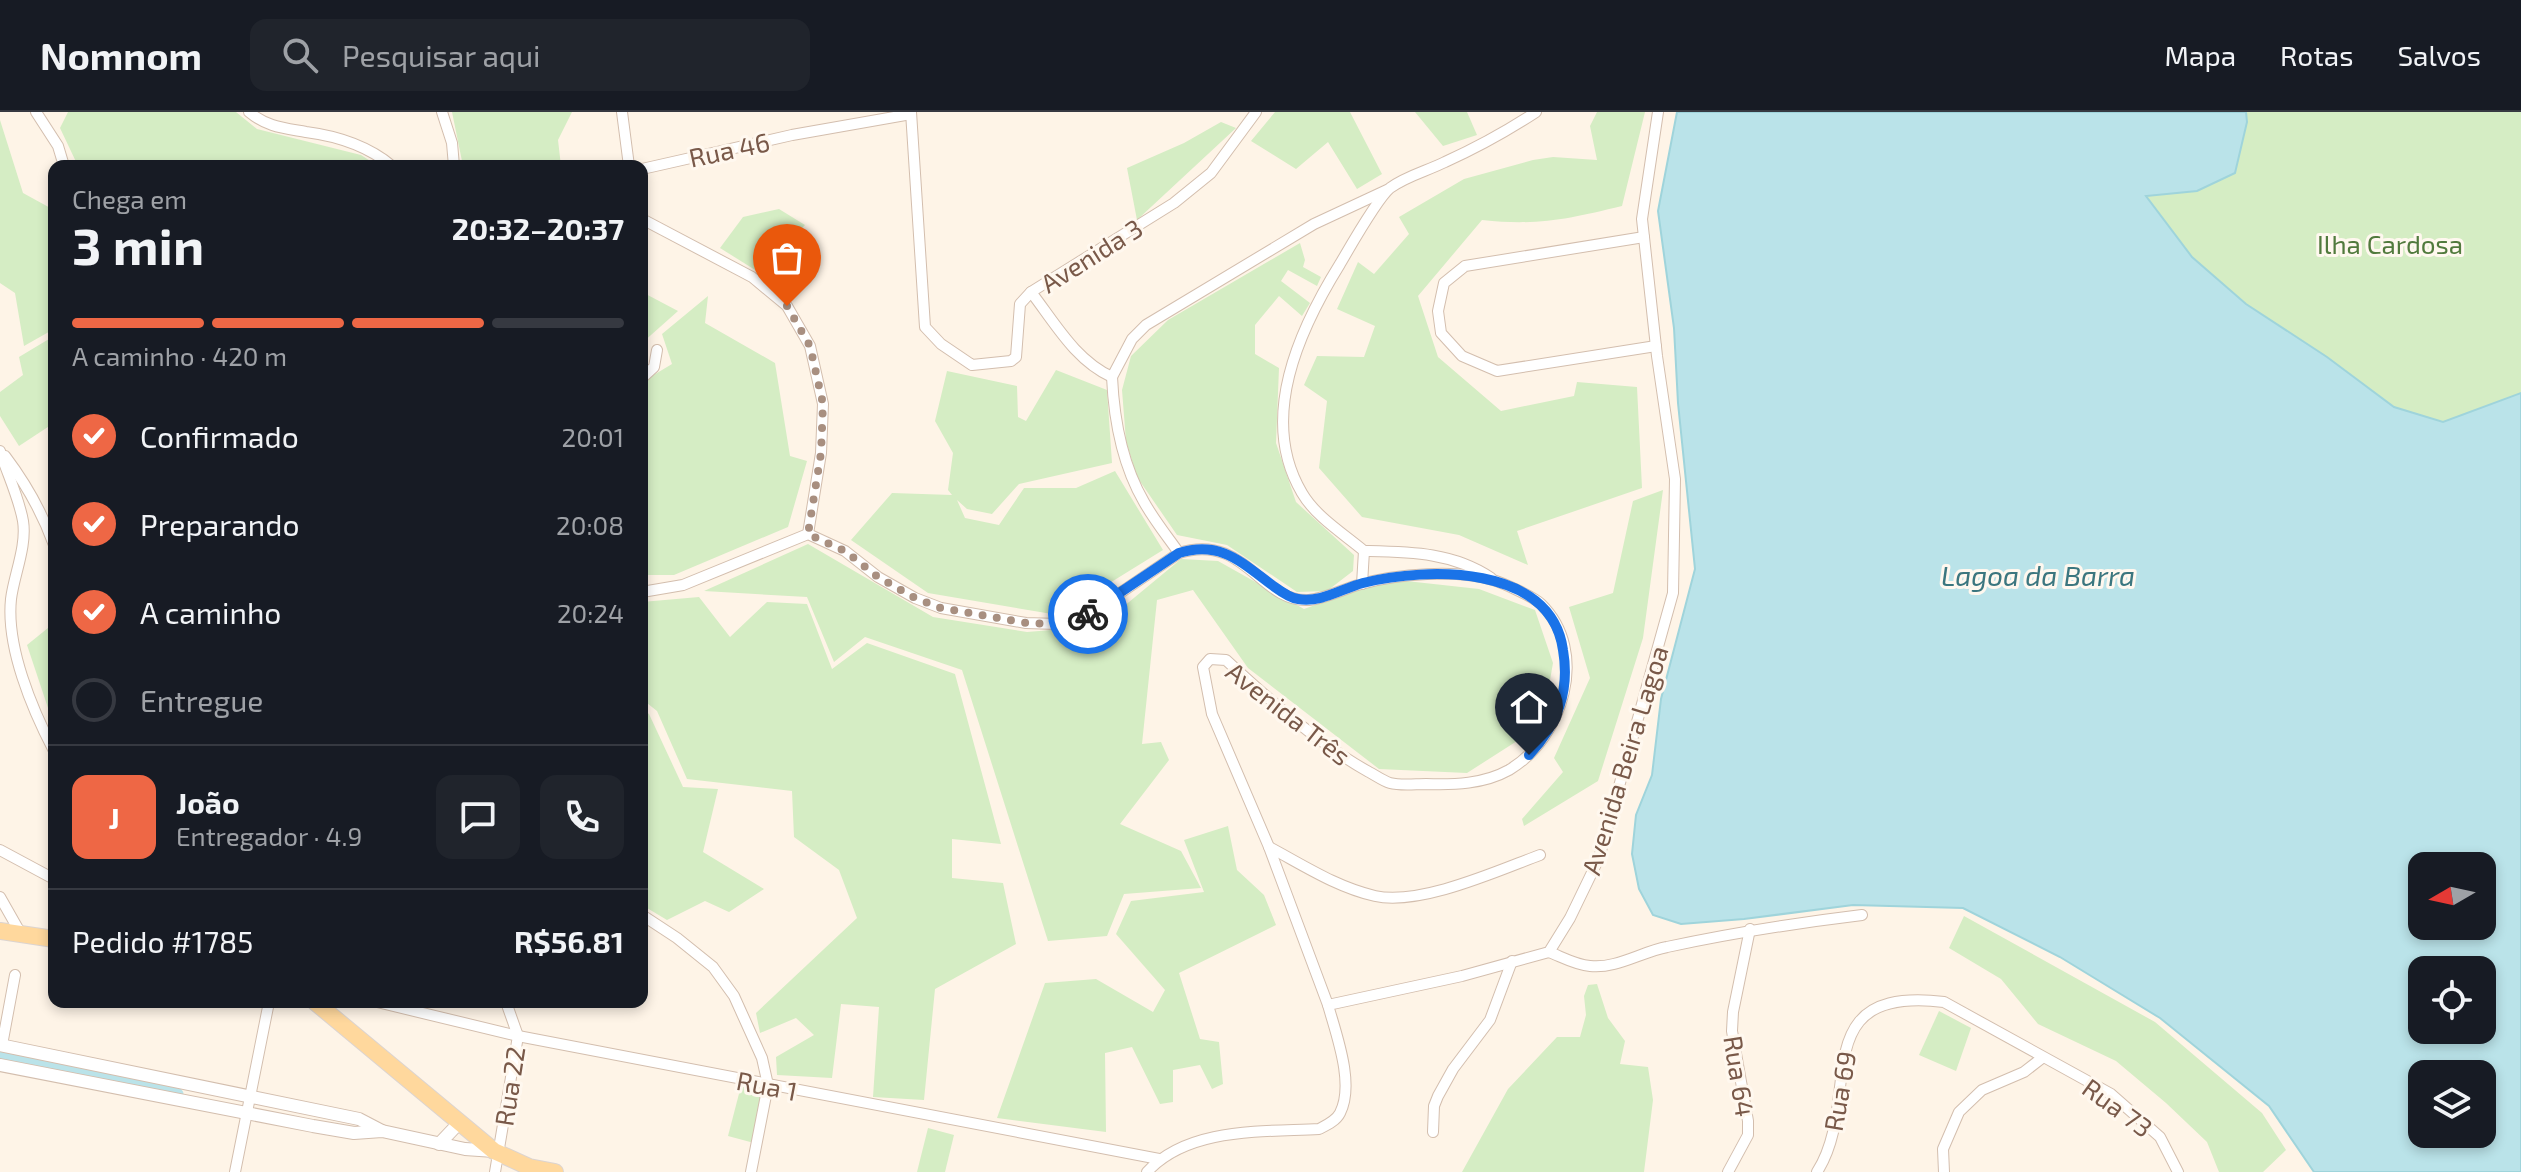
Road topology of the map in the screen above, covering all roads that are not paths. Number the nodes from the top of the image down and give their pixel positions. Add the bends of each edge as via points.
1 (36, 112) edge
2 (249, 112) edge
3 (442, 112) edge
4 (622, 112) edge
5 (1256, 112) edge
6 (1536, 112) edge
7 (1658, 112) edge
8 (911, 113) edge
9 (629, 154) junction
10 (62, 160) edge
11 (383, 160) edge
12 (453, 160) edge
13 (624, 160) edge
14 (629, 160) edge
15 (648, 168) edge
16 (1389, 189) junction
17 (648, 222) edge
18 (1644, 237) junction
19 (1031, 292) junction
20 (1656, 346) junction
21 (657, 350) dead end
22 (648, 372) edge
23 (1112, 377) junction
24 (0, 450) edge
25 (48, 528) edge
26 (808, 534) junction
27 (1364, 551) junction
28 (1179, 553) junction
29 (1493, 580) junction
30 (1362, 584) junction
31 (648, 591) edge
32 (48, 739) edge
33 (1269, 847) junction
34 (0, 850) edge
35 (1540, 855) dead end
36 (48, 876) edge
37 (0, 897) edge
38 (1862, 915) dead end
39 (648, 919) edge
40 (1750, 929) junction
41 (0, 931) edge
42 (21, 934) junction
43 (48, 938) edge
44 (1549, 952) junction
45 (1512, 961) junction
46 (15, 975) dead end
47 (1328, 1005) junction
48 (268, 1008) edge
49 (322, 1008) edge
50 (402, 1008) edge
51 (508, 1008) edge
52 (518, 1036) junction
53 (1, 1045) edge
54 (2042, 1058) junction
55 (0, 1065) edge
56 (768, 1085) junction
57 (250, 1106) junction
58 (460, 1122) junction
59 (1433, 1132) dead end
60 (439, 1144) junction
61 (497, 1153) junction
62 (1159, 1159) junction
63 (235, 1172) edge
64 (495, 1172) edge
65 (555, 1172) edge
66 (751, 1172) edge
67 (1147, 1172) edge
68 (1728, 1172) edge
69 (1817, 1172) edge
70 (1944, 1172) edge
71 (2178, 1172) edge

1 - 10 street
2 - 11 street via 270,126 329,136
3 - 12 street
4 - 9 street
5 - 19 street, Avenida 3 via 1211,173 1174,203
6 - 16 street
7 - 18 street, Avenida Beira Lagoa
8 - 15 street, Rua 46
8 - 19 street, Avenida 3 via 925,327 972,365 1011,361 1017,351 1020,304
9 - 13 street
9 - 14 street
16 - 23 street via 1314,224 1146,325 1132,339
16 - 27 street via 1319,298 1291,362 1286,387 1284,436 1302,494
17 - 26 street via 752,277 787,306 810,346 823,404
18 - 20 street, Avenida Beira Lagoa
18 - 20 street via 1465,266 1444,283 1438,311 1441,333 1462,356 1497,371
19 - 23 street via 1073,348
20 - 44 street, Avenida Beira Lagoa via 1675,479 1673,593 1599,858
21 - 22 street
23 - 28 street via 1117,432 1126,462 1144,502
24 - 25 street via 24,481
24 - 32 street via 23,521 10,611 13,643
26 - 28 street via 845,551 915,598 941,608 1026,623 1057,624 1092,612
26 - 31 street via 683,585
27 - 29 street via 1436,556 1467,564
27 - 30 street
28 - 30 street via 1223,551 1295,599 1327,596
29 - 30 street via 1425,573
29 - 33 street, Avenida Três via 1540,602 1561,631 1565,690 1548,735 1507,771 1478,782 1390,783 1348,761 1226,660 1210,659 1203,667 1212,714
33 - 35 street via 1336,883 1403,898
33 - 47 street, Avenida Três
34 - 36 street
37 - 42 street
38 - 40 street
39 - 56 street via 713,967 734,996 762,1058
40 - 44 street via 1610,966 1576,963
40 - 68 street, Rua 64 via 1732,1031 1748,1135
41 - 42 main road
42 - 43 main road
44 - 45 street
45 - 47 street
45 - 59 street via 1490,1020 1438,1096
46 - 53 street
47 - 62 street via 1344,1059 1344,1094 1340,1113 1331,1123 1319,1129 1215,1137
48 - 57 street
49 - 58 main road
50 - 52 street, Rua 1
51 - 52 street, Rua 22
52 - 56 street, Rua 1
52 - 61 street, Rua 22
53 - 57 street
54 - 69 street, Rua 69 via 1944,1002 1895,1001 1870,1013 1852,1029 1844,1050 1835,1127
54 - 70 street via 1982,1090 1959,1112 1943,1149
54 - 71 street, Rua 73 via 2111,1094 2160,1137
55 - 57 street
56 - 62 street, Rua 1
56 - 66 street
57 - 60 street via 359,1119 382,1131
57 - 63 street
58 - 60 street
58 - 61 main road
60 - 61 street
61 - 64 street, Rua 22
61 - 65 main road
62 - 67 street

